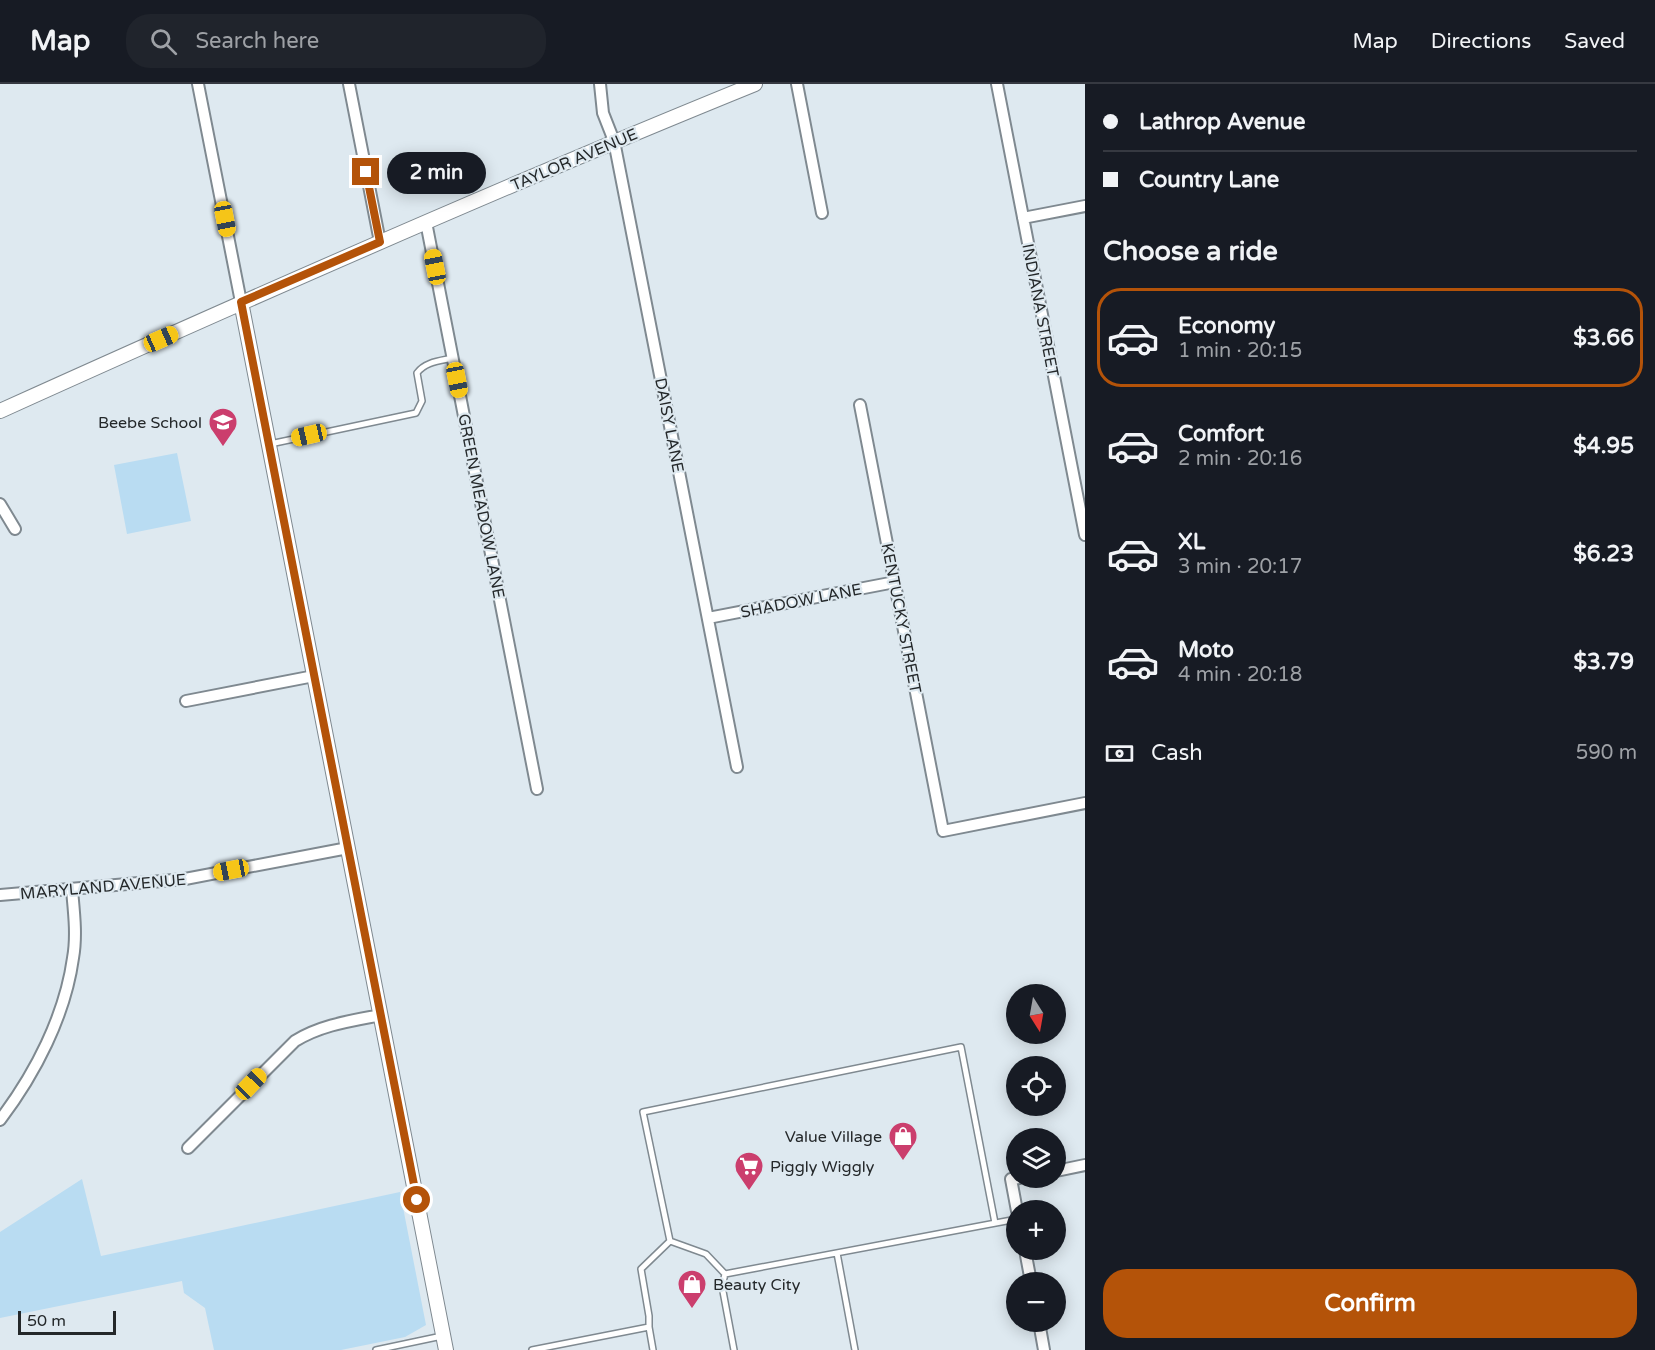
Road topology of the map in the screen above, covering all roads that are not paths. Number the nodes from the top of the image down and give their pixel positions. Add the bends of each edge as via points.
1 (198, 84) edge
2 (349, 84) edge
3 (600, 84) edge
4 (755, 84) edge
5 (797, 84) edge
6 (997, 84) edge
7 (614, 141) junction
8 (1085, 206) edge
9 (822, 213) dead end
10 (1023, 218) junction
11 (426, 222) junction
12 (380, 242) junction
13 (241, 302) junction
14 (453, 358) junction
15 (860, 405) dead end
16 (0, 411) edge
17 (269, 444) junction
18 (0, 504) edge
19 (15, 529) dead end
20 (1085, 535) edge
21 (895, 582) junction
22 (708, 618) junction
23 (314, 676) junction
24 (186, 701) dead end
25 (737, 767) dead end
26 (537, 789) dead end
27 (1085, 803) edge
28 (348, 848) junction
29 (72, 890) junction
30 (0, 895) edge
31 (381, 1015) junction
32 (0, 1120) edge
33 (188, 1148) dead end
34 (1085, 1165) edge
35 (1066, 1169) edge
36 (1006, 1221) edge
37 (995, 1223) junction
38 (670, 1241) junction
39 (837, 1253) junction
40 (725, 1274) junction
41 (649, 1328) junction
42 (1041, 1332) edge
43 (445, 1343) edge
44 (376, 1350) edge
45 (532, 1350) edge
46 (653, 1350) edge
47 (734, 1350) edge
48 (855, 1350) edge
49 (1044, 1350) edge

1 - 13 street
2 - 12 street
3 - 7 street, DAISY LANE via 603,113
4 - 7 street, TAYLOR AVENUE
5 - 9 street
6 - 10 street, INDIANA STREET
7 - 11 street, TAYLOR AVENUE
7 - 22 street, DAISY LANE
8 - 10 street
10 - 20 street, INDIANA STREET
11 - 12 street, TAYLOR AVENUE
11 - 14 street, GREEN MEADOW LANE
12 - 13 street, TAYLOR AVENUE
13 - 16 street, TAYLOR AVENUE
13 - 17 street
14 - 17 lane via 421,367 417,373 422,401 416,413
14 - 26 street, GREEN MEADOW LANE
15 - 21 street, KENTUCKY STREET
17 - 23 street
18 - 19 street
21 - 22 street, SHADOW LANE
21 - 27 street, KENTUCKY STREET via 943,831
22 - 25 street, DAISY LANE
23 - 24 street
23 - 28 street
28 - 29 street, MARYLAND AVENUE via 184,879
28 - 31 street
29 - 30 street, MARYLAND AVENUE
29 - 32 street via 75,935 67,986 42,1052
31 - 33 street via 326,1026 295,1041
31 - 43 street
34 - 35 street
36 - 37 lane
37 - 38 lane via 961,1047 643,1112
37 - 39 lane
38 - 40 lane via 706,1254
38 - 41 lane via 641,1269
39 - 40 lane
39 - 48 lane
40 - 47 lane via 722,1286
41 - 45 lane
41 - 46 lane
42 - 49 street
43 - 44 lane

